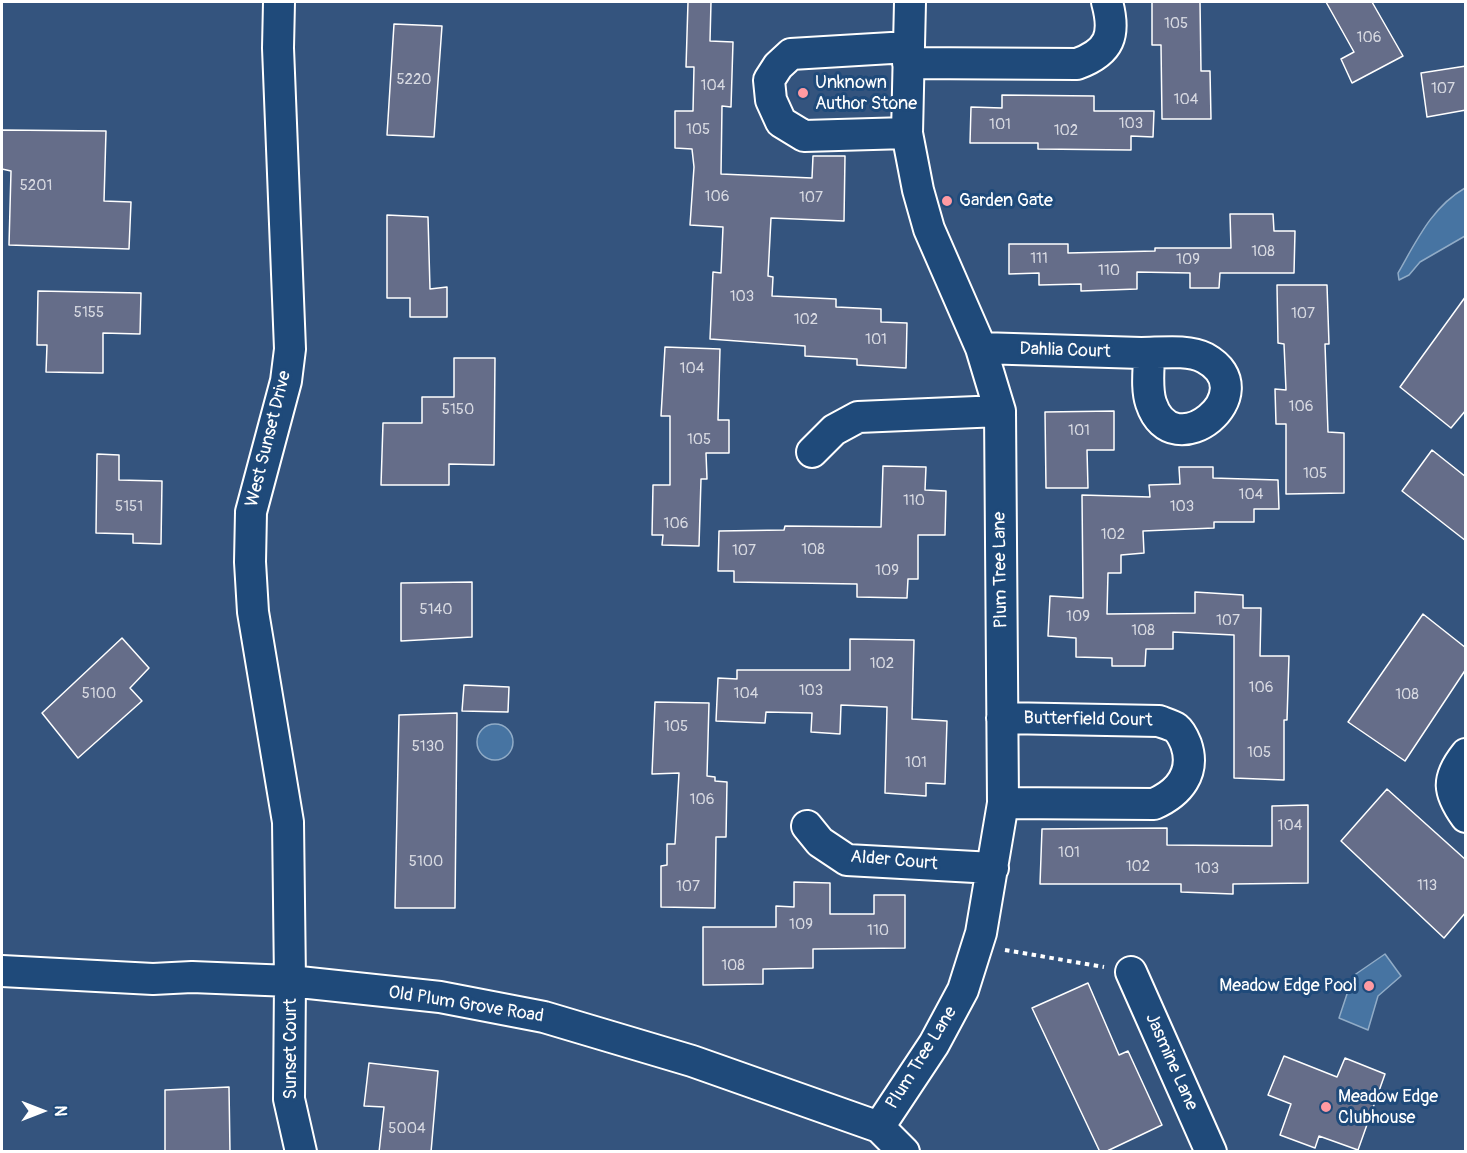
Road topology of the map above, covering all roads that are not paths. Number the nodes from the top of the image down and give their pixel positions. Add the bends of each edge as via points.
1 (279, 2) edge
2 (910, 2) edge
3 (1107, 2) edge
4 (908, 55) junction
5 (907, 133) junction
6 (981, 348) junction
7 (1149, 353) dead end
8 (1000, 411) junction
9 (812, 452) dead end
10 (1002, 718) junction
11 (1466, 754) edge
12 (1003, 803) junction
13 (1466, 817) edge
14 (807, 826) dead end
15 (993, 868) junction
16 (2, 971) edge
17 (1131, 972) road end
18 (291, 981) junction
19 (879, 1127) junction
20 (301, 1152) edge
21 (904, 1152) edge
22 (1211, 1152) edge

1 - 18 street, West Sunset Drive via 290,349 286,381 251,512 250,562 253,612 288,822
2 - 4 street, Plum Tree Lane
3 - 4 street via 1112,29 1107,45 1094,58 1077,64
4 - 5 street, Plum Tree Lane
4 - 5 street via 791,54 769,80 771,100 782,122 804,136
5 - 6 street, Plum Tree Lane via 929,229
6 - 7 street, Dahlia Court
6 - 8 street, Plum Tree Lane
8 - 9 street via 858,417 834,430
8 - 10 street, Plum Tree Lane
10 - 12 street, Plum Tree Lane
10 - 12 street, Butterfield Court via 1159,721 1176,728 1189,753 1189,770 1181,786 1154,804
11 - 13 street via 1453,770 1452,798
12 - 15 street, Plum Tree Lane
14 - 15 street, Alder Court via 820,842 847,860
15 - 19 street, Plum Tree Lane via 977,945 958,999 934,1044
16 - 18 street, Old Plum Grove Road
17 - 22 street, Jasmine Lane
18 - 19 street, Old Plum Grove Road via 440,997 544,1017 692,1061
18 - 20 street, Sunset Court via 289,1099
19 - 21 street, Old Plum Grove Road

